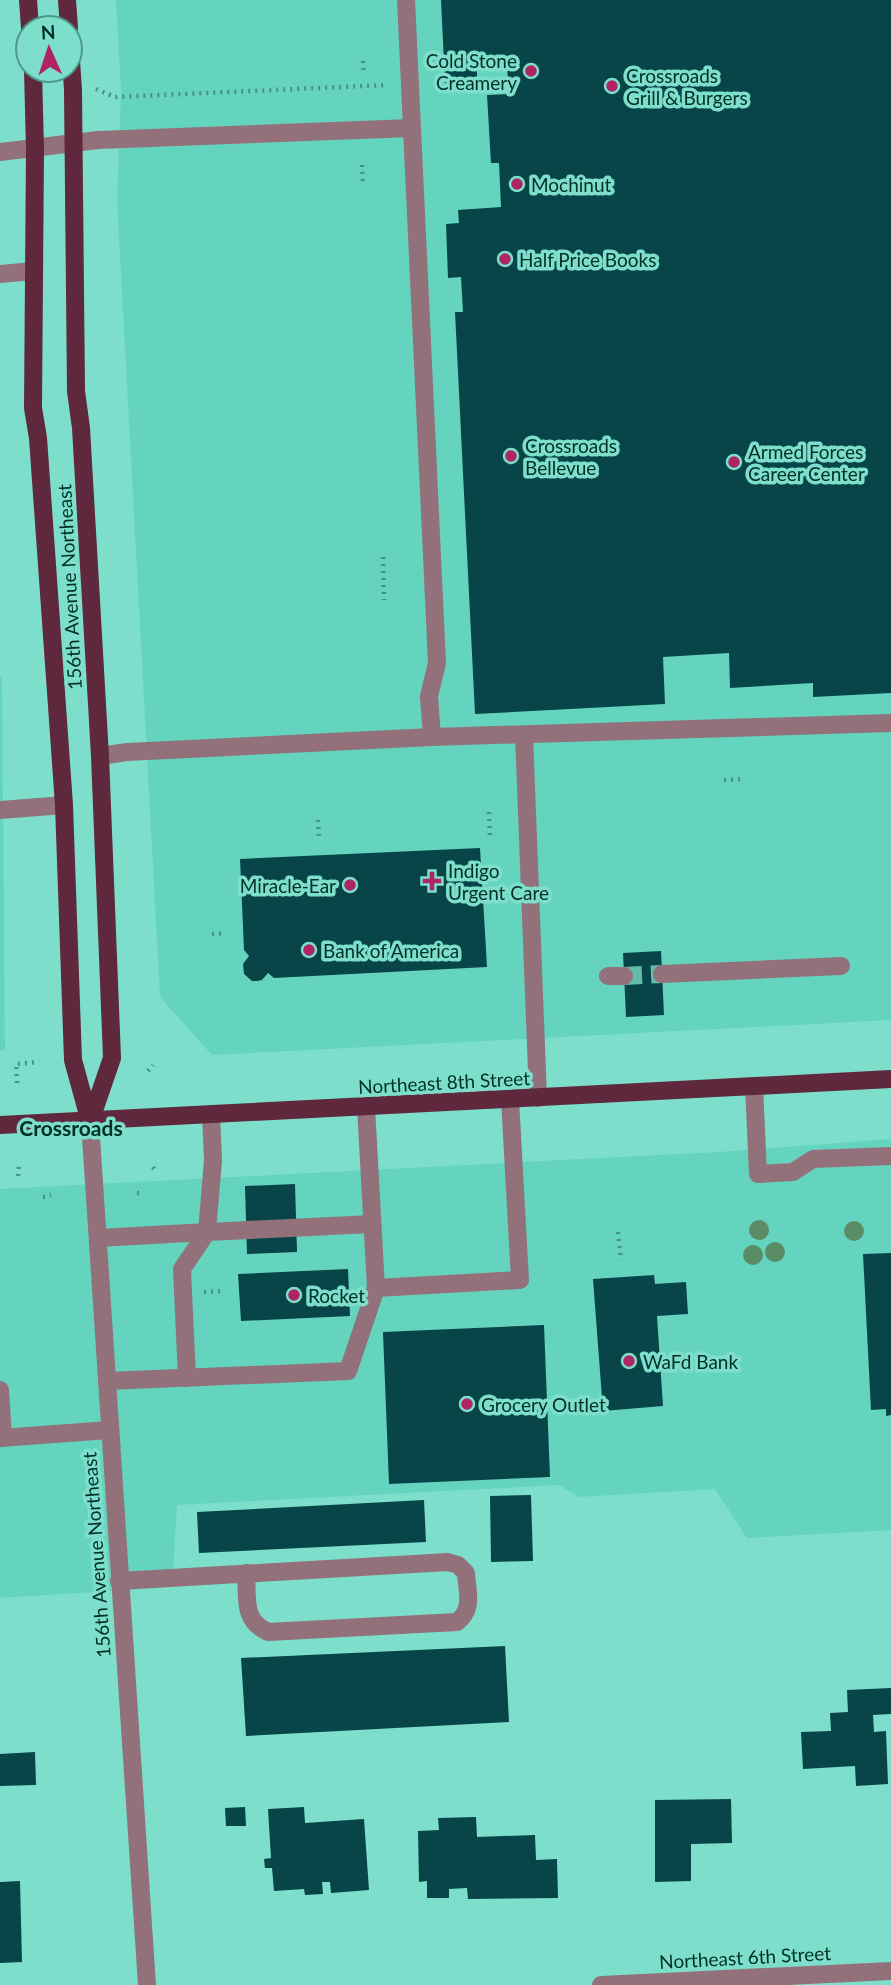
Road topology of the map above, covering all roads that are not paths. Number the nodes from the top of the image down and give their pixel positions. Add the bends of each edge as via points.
1 (406, 0) edge
2 (33, 84) edge
3 (72, 84) edge
4 (412, 128) junction
5 (74, 145) junction
6 (35, 149) junction
7 (0, 152) edge
8 (33, 271) junction
9 (0, 274) edge
10 (891, 723) edge
11 (524, 735) junction
12 (432, 737) junction
13 (100, 756) junction
14 (64, 805) junction
15 (0, 810) edge
16 (841, 966) dead end
17 (662, 974) tunnel mouth
18 (891, 1079) edge
19 (754, 1086) junction
20 (538, 1098) junction
21 (510, 1099) junction
22 (366, 1107) junction
23 (211, 1115) junction
24 (90, 1122) junction
25 (0, 1125) edge
26 (891, 1156) edge
27 (372, 1224) junction
28 (207, 1232) junction
29 (98, 1238) junction
30 (376, 1288) junction
31 (187, 1378) junction
32 (107, 1381) junction
33 (0, 1390) edge
34 (109, 1430) junction
35 (2, 1438) edge
36 (246, 1573) junction
37 (119, 1581) junction
38 (891, 1971) edge
39 (147, 1985) edge
40 (601, 1985) edge

1 - 4 street
2 - 6 main road, 156th Avenue Northeast
3 - 5 main road, 156th Avenue Northeast
4 - 5 street via 98,140
4 - 12 street via 437,663 429,696
5 - 6 street
5 - 13 main road, 156th Avenue Northeast via 76,391
6 - 7 street
6 - 8 main road, 156th Avenue Northeast
8 - 9 street
8 - 14 main road, 156th Avenue Northeast via 33,408
10 - 11 street
11 - 12 street
11 - 20 street
12 - 13 street
13 - 24 main road, 156th Avenue Northeast via 112,1058
14 - 15 street
14 - 24 main road, 156th Avenue Northeast via 73,1060
16 - 17 street
18 - 19 main road, Northeast 8th Street
19 - 20 main road, Northeast 8th Street
19 - 26 street via 758,1174 793,1172 813,1159
20 - 21 main road, Northeast 8th Street
21 - 22 main road, Northeast 8th Street
21 - 30 street via 520,1280
22 - 23 main road, Northeast 8th Street
22 - 27 street
23 - 24 main road, Northeast 8th Street
23 - 28 street via 213,1160
24 - 25 main road, Northeast 8th Street
24 - 29 street, 156th Avenue Northeast
27 - 28 street
27 - 30 street
28 - 29 street
28 - 31 street via 182,1269
29 - 32 street, 156th Avenue Northeast
30 - 31 street via 348,1371
31 - 32 street
32 - 34 street, 156th Avenue Northeast
33 - 35 street
34 - 35 street
34 - 37 street, 156th Avenue Northeast
36 - 36 street via 447,1562 466,1573 468,1604 466,1615 457,1622 268,1632 249,1618
36 - 37 street
37 - 39 street, 156th Avenue Northeast
38 - 40 street, Northeast 6th Street

